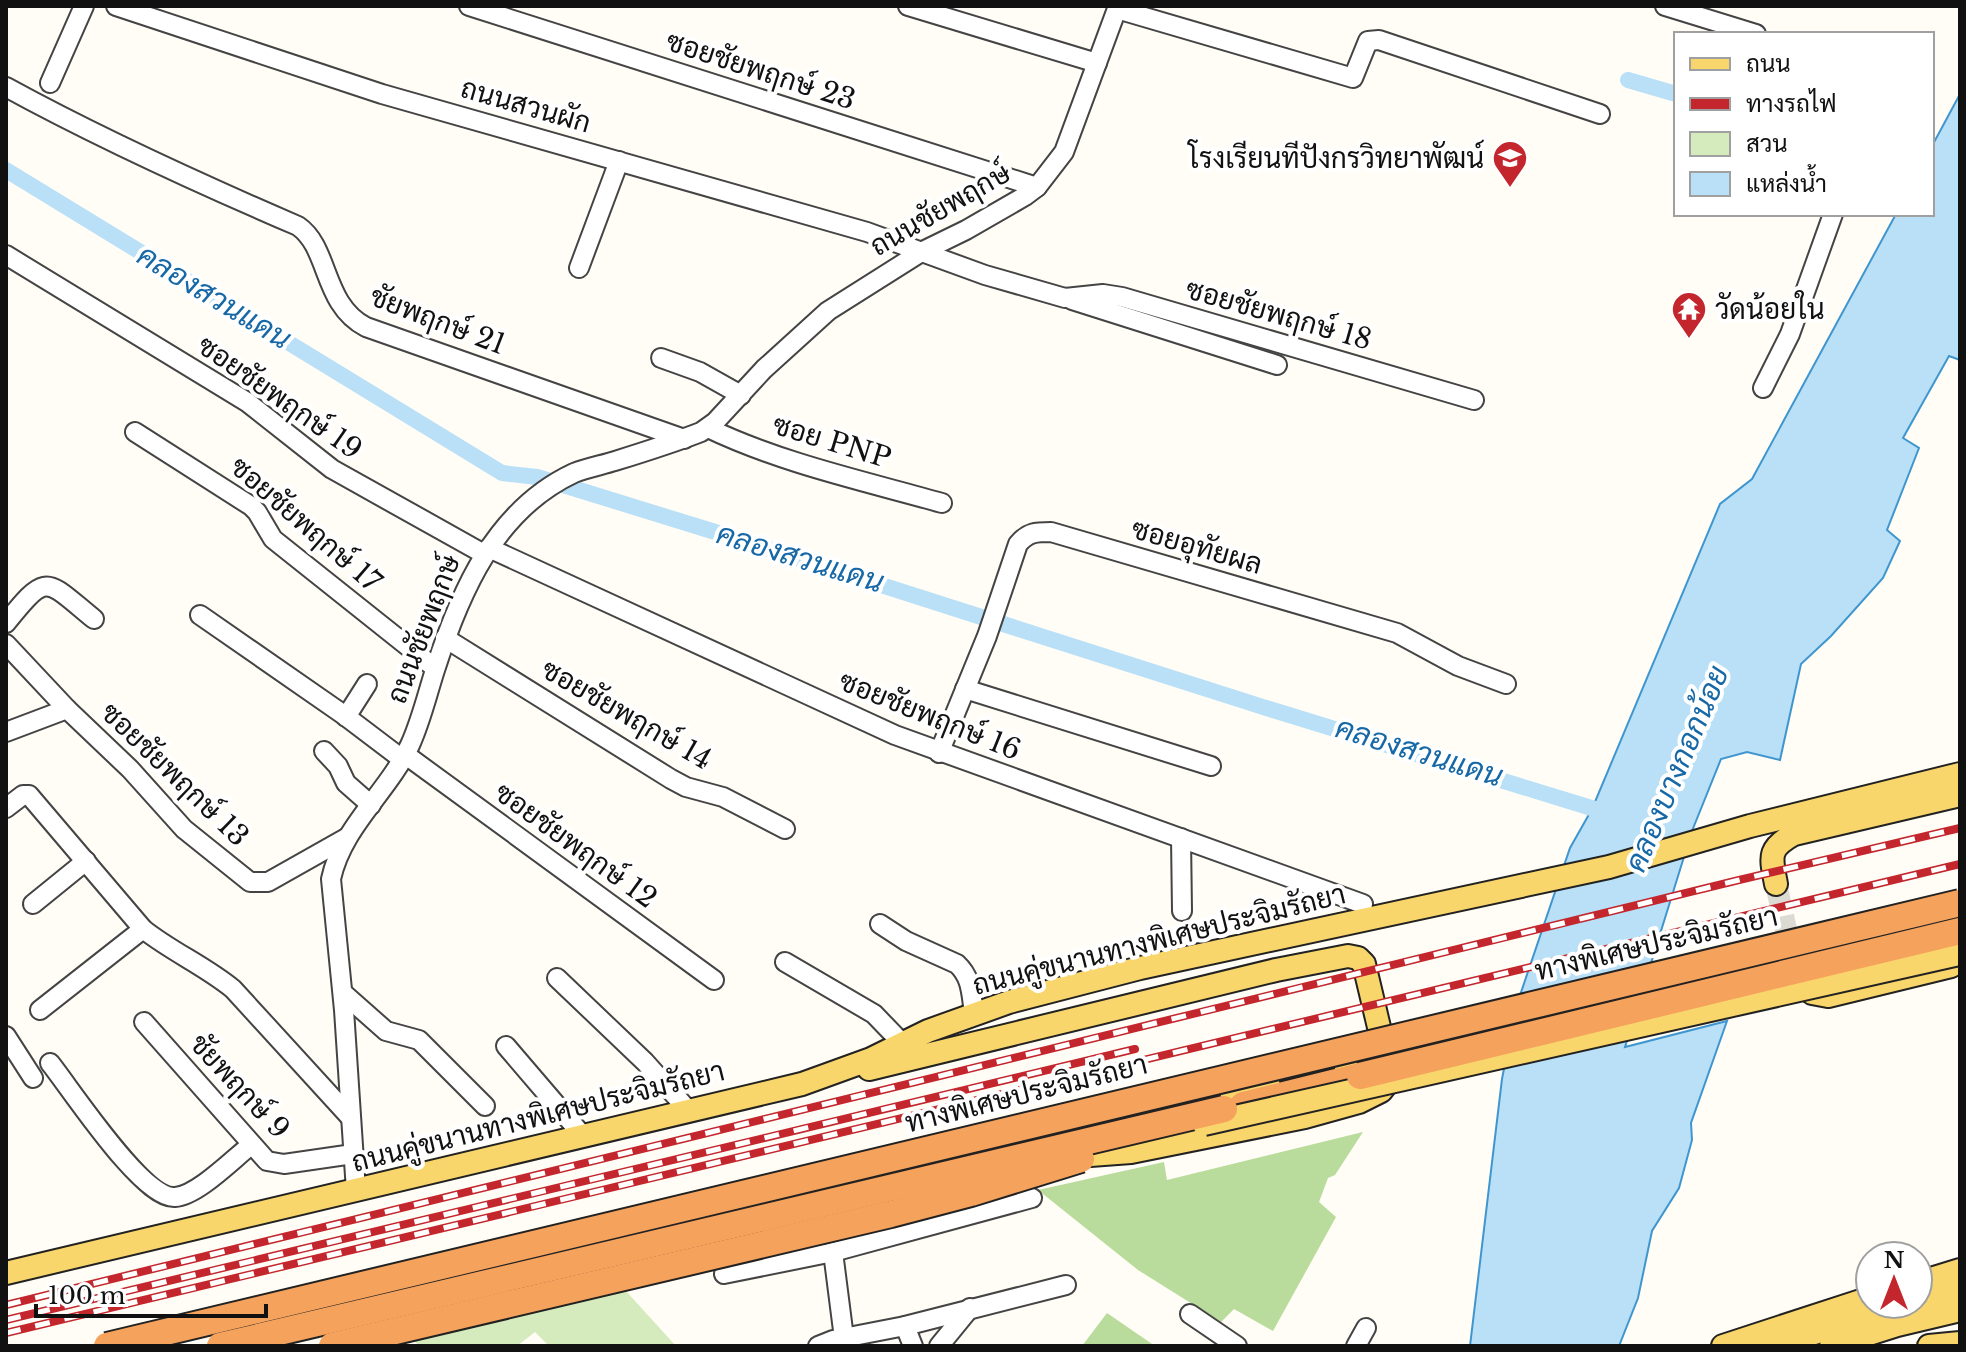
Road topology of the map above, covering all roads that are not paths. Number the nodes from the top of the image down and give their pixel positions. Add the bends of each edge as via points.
1 (84, 6) edge
2 (116, 6) edge
3 (469, 6) edge
4 (908, 6) edge
5 (1665, 6) edge
6 (1118, 7) edge
7 (1750, 32) edge
8 (1097, 63) junction
9 (50, 83) dead end
10 (6, 87) edge
11 (1600, 114) dead end
12 (619, 161) junction
13 (1037, 187) junction
14 (1832, 216) edge
15 (923, 251) junction
16 (6, 255) edge
17 (579, 268) dead end
18 (1065, 298) junction
19 (661, 358) dead end
20 (1277, 365) dead end
21 (1763, 388) dead end
22 (741, 395) junction
23 (1474, 400) dead end
24 (708, 428) junction
25 (135, 432) dead end
26 (684, 439) junction
27 (942, 503) dead end
28 (486, 551) junction
29 (200, 615) dead end
30 (94, 619) dead end
31 (6, 623) edge
32 (445, 638) junction
33 (6, 644) edge
34 (435, 668) junction
35 (367, 684) dead end
36 (1506, 684) dead end
37 (965, 689) junction
38 (67, 709) junction
39 (346, 717) junction
40 (6, 732) edge
41 (324, 751) dead end
42 (939, 753) junction
43 (404, 757) junction
44 (1211, 766) dead end
45 (1950, 777) edge
46 (1960, 795) edge
47 (371, 805) junction
48 (6, 808) edge
49 (785, 829) dead end
50 (346, 838) junction
51 (1181, 838) junction
52 (86, 861) junction
53 (1776, 884) tunnel mouth
54 (1960, 903) edge
55 (33, 904) dead end
56 (1363, 904) dead end
57 (1182, 911) dead end
58 (880, 924) dead end
59 (143, 929) junction
60 (1960, 931) edge
61 (1787, 934) tunnel mouth
62 (1960, 954) edge
63 (785, 962) dead end
64 (1960, 964) edge
65 (557, 978) dead end
66 (714, 980) dead end
67 (343, 993) junction
68 (40, 1010) dead end
69 (974, 1013) junction
70 (144, 1022) dead end
71 (6, 1036) edge
72 (902, 1043) junction
73 (506, 1046) dead end
74 (871, 1059) junction
75 (50, 1063) dead end
76 (33, 1078) dead end
77 (802, 1084) junction
78 (485, 1106) dead end
79 (1224, 1109) junction
80 (688, 1110) junction
81 (350, 1117) junction
82 (583, 1136) junction
83 (251, 1145) junction
84 (353, 1154) junction
85 (942, 1166) junction
86 (356, 1191) junction
87 (1032, 1198) dead end
88 (833, 1252) junction
89 (1960, 1270) edge
90 (6, 1273) edge
91 (724, 1274) dead end
92 (1934, 1278) edge
93 (1066, 1285) dead end
94 (1960, 1289) edge
95 (393, 1296) junction
96 (1934, 1296) edge
97 (1854, 1303) edge
98 (970, 1308) junction
99 (1960, 1310) edge
100 (1190, 1314) dead end
101 (354, 1317) junction
102 (1857, 1320) edge
103 (381, 1321) junction
104 (905, 1326) junction
105 (1366, 1328) dead end
106 (844, 1342) edge
107 (1960, 1343) edge
108 (107, 1346) edge
109 (220, 1346) edge
110 (239, 1346) edge
111 (332, 1346) edge
112 (401, 1346) edge
113 (818, 1346) edge
114 (913, 1346) edge
115 (939, 1346) edge
116 (1237, 1346) edge
117 (1356, 1346) edge
118 (1723, 1346) edge
119 (1772, 1346) edge
120 (1831, 1346) edge
121 (1929, 1346) edge

1 - 9 street
2 - 12 street, ถนนสวนผัก via 382,94
3 - 13 street, ซอยชัยพฤกษ์ 23
4 - 8 street
5 - 7 street
6 - 8 street, ถนนชัยพฤกษ์
6 - 11 street via 1353,78 1368,41 1379,40
8 - 13 street, ถนนชัยพฤกษ์ via 1064,152
10 - 26 street, ชัยพฤกษ์ 21 via 118,147 298,226 308,235 338,301 366,327
12 - 15 street, ถนนสวนผัก
12 - 17 street
13 - 15 street, ถนนชัยพฤกษ์
14 - 21 street via 1790,334
15 - 18 street, ซอยชัยพฤกษ์ 18
15 - 22 street, ถนนชัยพฤกษ์ via 828,311
16 - 28 street, ซอยชัยพฤกษ์ 19 via 247,402 332,469
18 - 20 street, ซอยชัยพฤกษ์ 18
18 - 23 street, ซอยชัยพฤกษ์ 18 via 1122,297
19 - 22 street
22 - 24 street, ถนนชัยพฤกษ์
24 - 26 street, ถนนชัยพฤกษ์
24 - 27 street, ซอย PNP via 806,464
25 - 34 street, ซอยชัยพฤกษ์ 17 via 251,506 273,539
26 - 28 street, ถนนชัยพฤกษ์ via 575,473 516,514
28 - 32 street, ถนนชัยพฤกษ์
28 - 42 street, ซอยชัยพฤกษ์ 16
29 - 39 street, ซอยชัยพฤกษ์ 12
30 - 31 street via 44,585
32 - 34 street, ถนนชัยพฤกษ์
32 - 49 street, ซอยชัยพฤกษ์ 14 via 671,779 723,797
33 - 38 street
34 - 43 street, ถนนชัยพฤกษ์
35 - 39 street
36 - 37 street, ซอยอุทัยผล via 1458,666 1397,633 1051,532 1035,532 1018,544
37 - 42 street, ซอยอุทัยผล
37 - 44 street
38 - 40 street, ซอยชัยพฤกษ์ 13
38 - 50 street, ซอยชัยพฤกษ์ 13 via 184,829 250,882 268,882
39 - 43 street, ซอยชัยพฤกษ์ 12
41 - 47 street via 346,783
42 - 51 street, ซอยชัยพฤกษ์ 16
43 - 47 street, ถนนชัยพฤกษ์
43 - 66 street, ซอยชัยพฤกษ์ 12
45 - 69 main road, ถนนคู่ขนานทางพิเศษประจิมรัถยา via 1609,867 1140,968
46 - 53 main road via 1794,834 1778,843 1771,856
47 - 50 street, ถนนชัยพฤกษ์
48 - 52 street via 29,795
50 - 67 street, ถนนชัยพฤกษ์ via 331,879
51 - 56 street, ซอยชัยพฤกษ์ 16
51 - 57 street
52 - 55 street
52 - 59 street
54 - 108 highway, ทางพิเศษประจิมรัถยา, bridge
58 - 69 street via 957,964 969,977
59 - 68 street
59 - 81 street via 233,989
60 - 79 highway, ทางพิเศษประจิมรัถยา, bridge
61 - 64 main road via 1803,986 1828,996
62 - 85 main road, bridge via 1135,1139
63 - 72 street via 874,1014
65 - 80 street
67 - 78 street via 386,1031 419,1040
67 - 81 street, ถนนชัยพฤกษ์
69 - 72 main road, ถนนคู่ขนานทางพิเศษประจิมรัถยา
70 - 83 street, ชัยพฤกษ์ 9
71 - 76 street
72 - 74 main road, ถนนคู่ขนานทางพิเศษประจิมรัถยา
73 - 82 street
74 - 77 main road, ถนนคู่ขนานทางพิเศษประจิมรัถยา
74 - 85 main road via 1312,952 1358,949 1374,958 1390,1033 1392,1075 1381,1091 1359,1102 1131,1152
75 - 83 street via 137,1176 162,1196 177,1197 195,1189
77 - 80 main road, ถนนคู่ขนานทางพิเศษประจิมรัถยา
77 - 95 main road via 1348,956 1364,964 1383,1044 1370,1062 1348,1069 940,1157
79 - 109 highway, ทางพิเศษประจิมรัถยา, bridge
79 - 111 highway, bridge via 971,1193
80 - 82 main road, ถนนคู่ขนานทางพิเศษประจิมรัถยา
81 - 84 street, ถนนชัยพฤกษ์
82 - 86 main road, ถนนคู่ขนานทางพิเศษประจิมรัถยา
83 - 84 street, ชัยพฤกษ์ 9 via 267,1161 279,1164
84 - 86 street, ถนนชัยพฤกษ์
85 - 95 main road via 427,1294
86 - 90 main road, ถนนคู่ขนานทางพิเศษประจิมรัถยา
87 - 88 street
88 - 91 street
88 - 106 street
89 - 92 main road
93 - 98 street
94 - 96 main road
95 - 101 main road via 382,1280 361,1279 348,1296
95 - 103 main road via 391,1313
97 - 118 main road
98 - 104 street
98 - 115 street
99 - 120 main road
100 - 116 street
101 - 103 main road via 367,1323
101 - 110 main road
102 - 119 main road
103 - 112 main road
104 - 106 street
104 - 114 street
105 - 117 street
106 - 113 street
107 - 121 main road

